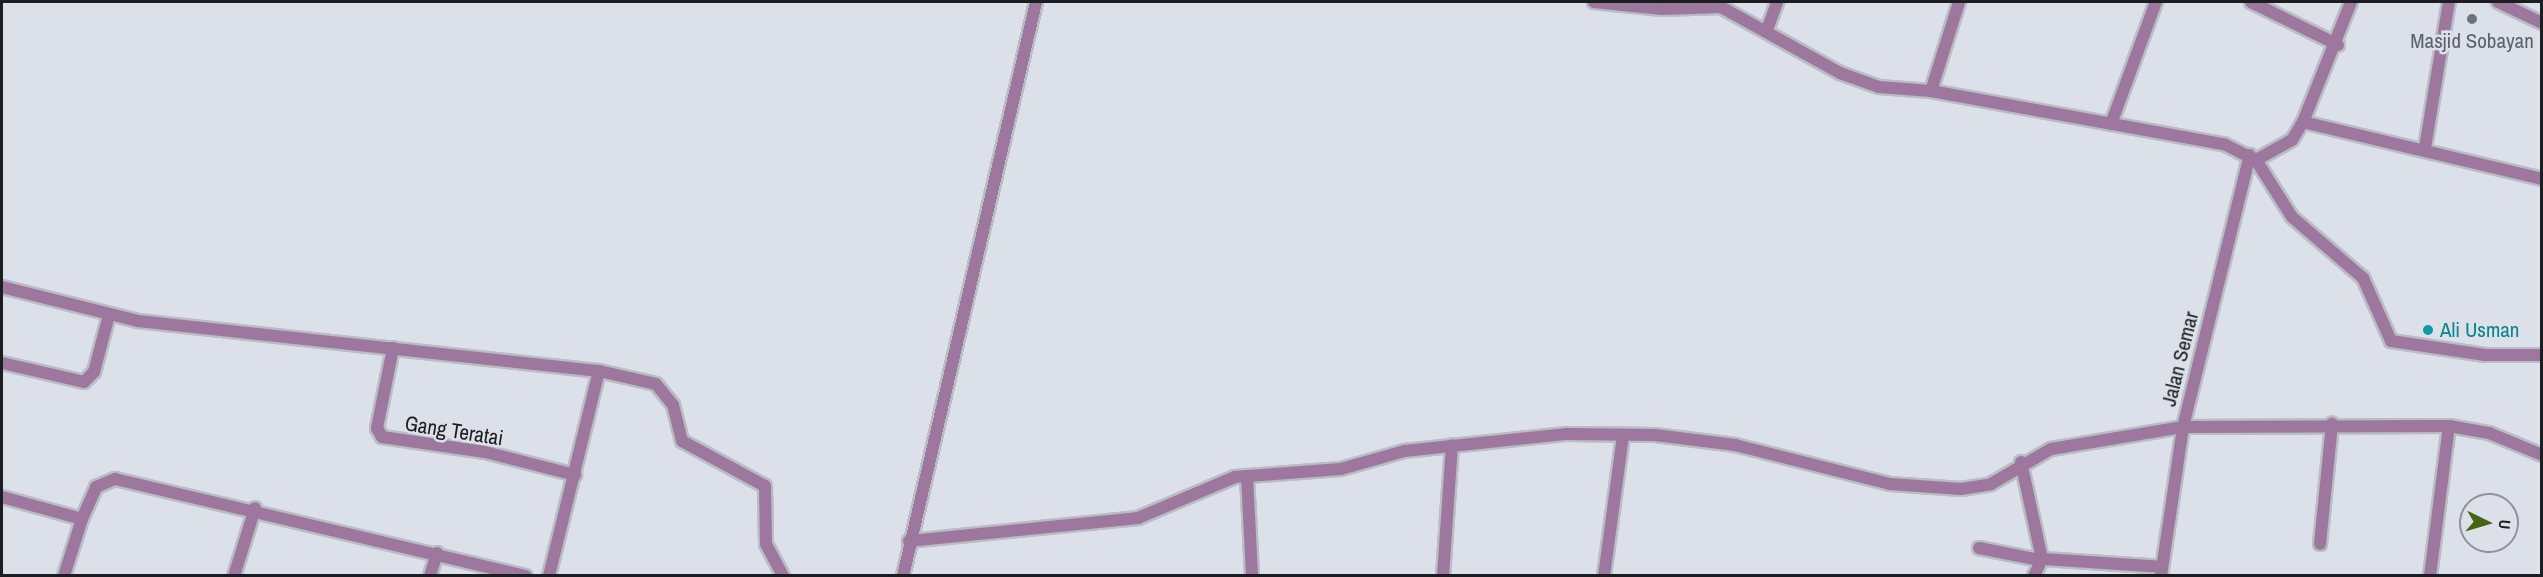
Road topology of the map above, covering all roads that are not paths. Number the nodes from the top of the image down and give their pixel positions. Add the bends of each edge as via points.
1 (1036, 2) edge
2 (1594, 2) edge
3 (1778, 2) edge
4 (1959, 2) edge
5 (2156, 2) edge
6 (2251, 2) edge
7 (2351, 2) edge
8 (2449, 2) edge
9 (2498, 2) edge
10 (1720, 4) edge
11 (2541, 23) edge
12 (1767, 30) junction
13 (2338, 45) junction
14 (1931, 91) junction
15 (2303, 122) junction
16 (2111, 124) junction
17 (2425, 148) junction
18 (2253, 157) junction
19 (2541, 179) edge
20 (2, 287) edge
21 (109, 315) junction
22 (393, 348) junction
23 (2541, 355) edge
24 (2, 363) edge
25 (599, 371) junction
26 (2332, 424) junction
27 (2449, 426) junction
28 (2183, 427) junction
29 (1623, 436) junction
30 (1452, 445) junction
31 (2541, 455) edge
32 (2021, 462) junction
33 (575, 475) junction
34 (1247, 476) junction
35 (2, 496) edge
36 (255, 508) junction
37 (82, 519) junction
38 (909, 541) junction
39 (2320, 544) dead end
40 (1979, 548) dead end
41 (437, 553) junction
42 (2041, 560) junction
43 (2161, 571) edge
44 (64, 576) edge
45 (234, 576) edge
46 (430, 576) edge
47 (526, 576) edge
48 (549, 576) edge
49 (783, 576) edge
50 (903, 576) edge
51 (1252, 576) edge
52 (1443, 576) edge
53 (1604, 576) edge
54 (2034, 576) edge
55 (2430, 576) edge

1 - 38 street
2 - 10 street via 1662,9
3 - 12 street
4 - 14 street
5 - 16 street
6 - 13 street
7 - 13 street
8 - 17 street
9 - 11 street
10 - 12 street
12 - 14 street via 1840,73 1879,87
13 - 15 street
14 - 16 street
15 - 17 street
15 - 18 street via 2292,140
16 - 18 street via 2224,144
17 - 19 street
18 - 23 street via 2292,217 2363,278 2391,341 2485,355
18 - 28 street, Jalan Semar
20 - 21 street
21 - 22 street
21 - 24 street via 94,372 84,382
22 - 25 street
22 - 33 street, Gang Teratai via 377,428 382,437 485,452
25 - 33 street
25 - 49 street via 665,390 682,441 765,486 766,544
26 - 27 street
26 - 28 street
26 - 39 street
27 - 31 street via 2489,433
27 - 55 street
28 - 32 street via 2050,449
28 - 43 street, Jalan Semar
29 - 30 street via 1567,434
29 - 32 street via 1735,445 1890,484 1960,489 1991,484
29 - 53 street
30 - 34 street via 1341,469
30 - 52 street
32 - 42 street
33 - 48 street
34 - 38 street via 1224,479 1138,518
34 - 51 street
35 - 37 street
36 - 37 street via 107,479 96,487
36 - 41 street
36 - 45 street
37 - 44 street
38 - 50 street
40 - 42 street
41 - 46 street
41 - 47 street
42 - 43 street
42 - 54 street

